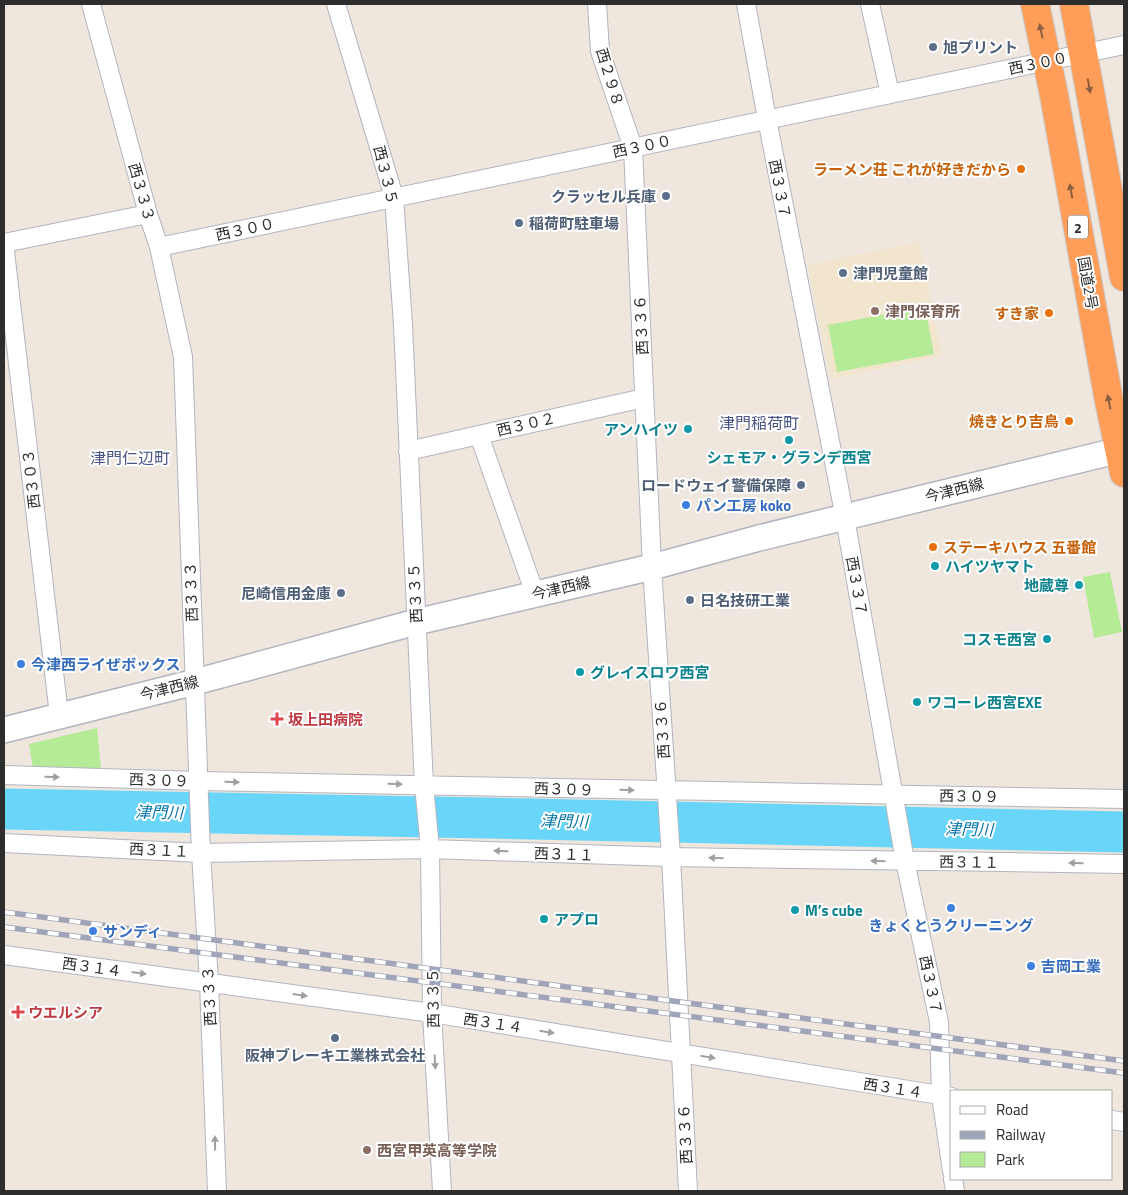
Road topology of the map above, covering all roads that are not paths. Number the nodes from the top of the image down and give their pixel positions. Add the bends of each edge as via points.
1 (91, 4) edge
2 (336, 4) edge
3 (597, 4) edge
4 (746, 4) edge
5 (870, 4) edge
6 (1035, 4) edge
7 (1074, 4) edge
8 (1124, 45) edge
9 (1083, 54) junction
10 (1047, 62) junction
11 (890, 94) junction
12 (767, 119) junction
13 (633, 148) junction
14 (394, 197) junction
15 (148, 214) junction
16 (4, 243) edge
17 (159, 247) junction
18 (1124, 277) edge
19 (644, 398) junction
20 (479, 435) junction
21 (408, 451) junction
22 (1123, 457) edge
23 (845, 518) junction
24 (652, 567) junction
25 (535, 594) junction
26 (416, 622) junction
27 (194, 682) junction
28 (59, 715) junction
29 (4, 730) edge
30 (4, 775) edge
31 (424, 784) junction
32 (199, 788) junction
33 (666, 791) junction
34 (1124, 800) edge
35 (896, 802) junction
36 (4, 843) edge
37 (430, 849) junction
38 (201, 853) junction
39 (904, 854) junction
40 (671, 857) junction
41 (1124, 864) edge
42 (4, 955) edge
43 (209, 982) junction
44 (432, 1014) junction
45 (681, 1052) junction
46 (946, 1096) edge
47 (950, 1146) edge
48 (217, 1191) edge
49 (442, 1191) edge
50 (688, 1191) edge

1 - 15 street, 西３３３
2 - 14 street, 西３３５
3 - 13 street, 西２９８ via 600,51
4 - 12 street, 西３３７
5 - 11 street
10 -> 6 highway, 国道2号 / 2
7 - 9 highway
8 - 9 street, 西３００
9 - 10 street, 西３００
9 -> 18 highway
10 - 11 street, 西３００
22 -> 10 highway, 国道2号 / 2 via 1109,401
11 - 12 street, 西３００
12 - 13 street, 西３００
12 - 23 street, 西３３７
13 - 14 street, 西３００
13 - 19 street, 西３３６
14 - 17 street, 西３００
14 - 21 street, 西３３５
15 - 16 street
15 - 17 street, 西３３３
16 - 28 street, 西３０３
17 - 27 street, 西３３３ via 183,357
19 - 20 street, 西３０２
19 - 24 street, 西３３６
20 - 21 street, 西３０２
20 - 25 street
21 - 26 street, 西３３５
22 - 23 street, 今津西線
23 - 24 street, 今津西線
23 - 35 street, 西３３７
24 - 25 street, 今津西線
24 - 33 street, 西３３６
25 - 26 street, 今津西線
26 - 27 street, 今津西線
26 - 31 street, 西３３５
27 - 28 street, 今津西線
27 - 32 street, 西３３３
28 - 29 street, 今津西線
30 -> 32 street, 西３０９
32 -> 31 street, 西３０９
31 -> 33 street, 西３０９
31 - 37 street, 西３３５
32 - 38 street, 西３３３
33 - 35 street, 西３０９
33 - 40 street, 西３３６
34 - 35 street, 西３０９
35 - 39 street, 西３３７
36 - 38 street, 西３１１
37 - 38 street, 西３１１
40 -> 37 street, 西３１１
37 - 44 street, 西３３５
38 - 43 street, 西３３３
39 -> 40 street, 西３１１
41 -> 39 street, 西３１１
39 - 46 street, 西３３７ via 939,1022
40 - 45 street, 西３３６
42 -> 43 street, 西３１４
43 -> 44 street, 西３１４
48 -> 43 street, 西３３３
44 -> 45 street, 西３１４
44 -> 49 street, 西３３５
45 -> 46 street, 西３１４
45 - 50 street, 西３３６
46 - 47 street, 西３３７

